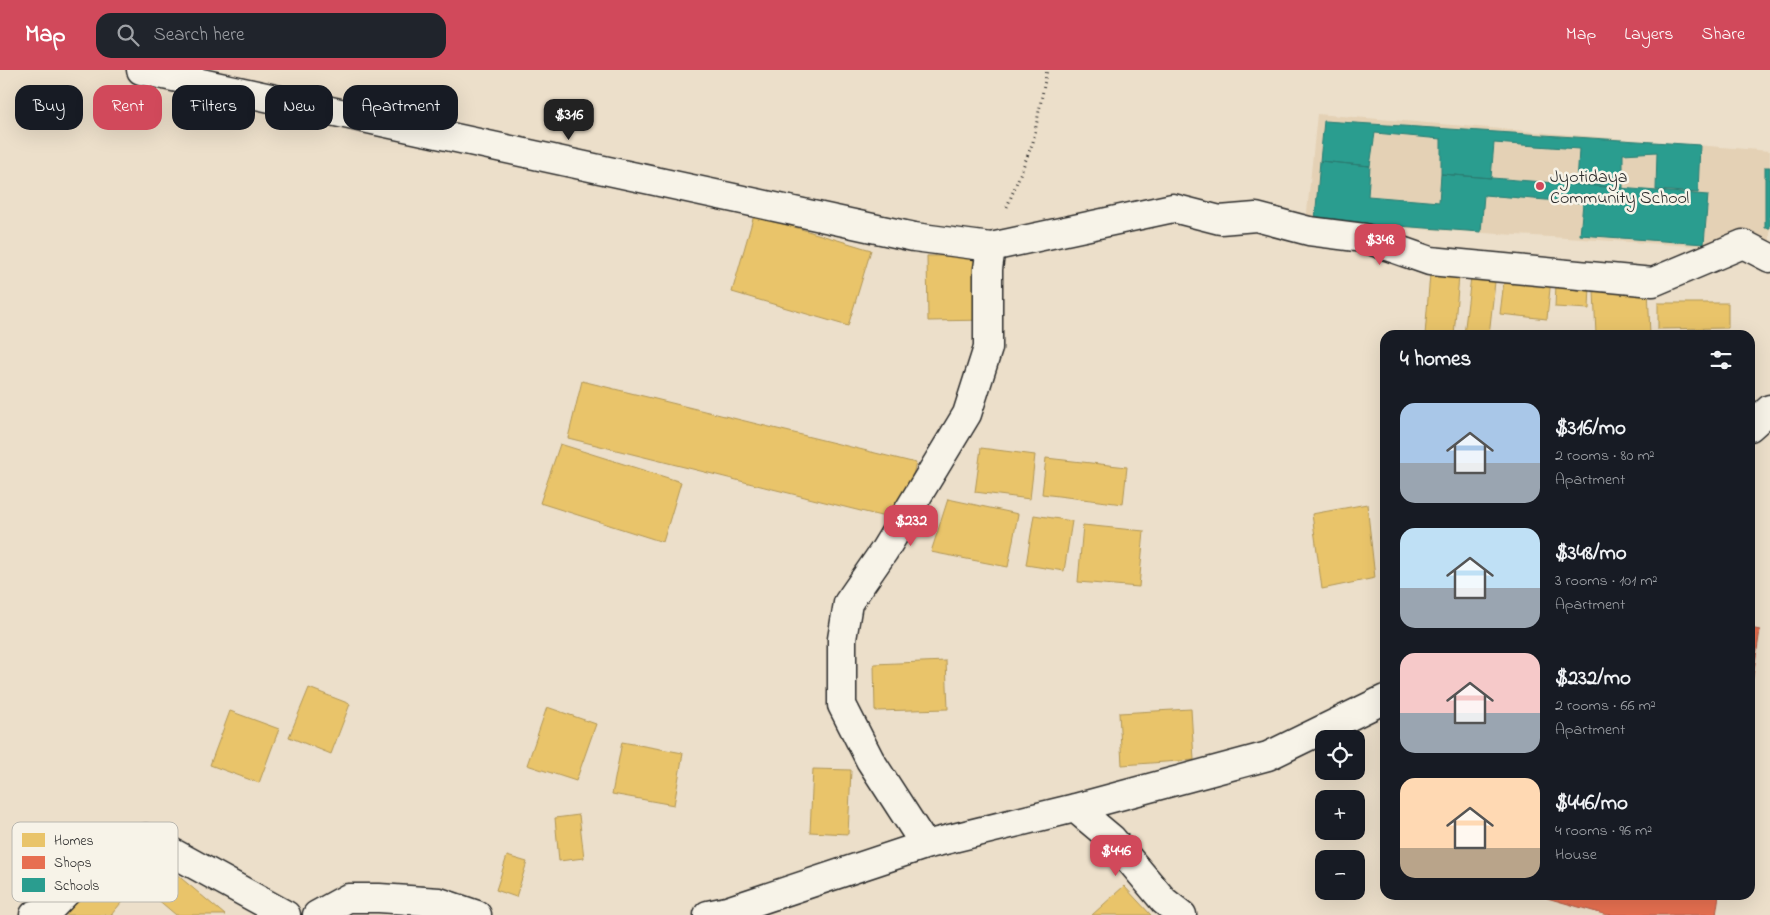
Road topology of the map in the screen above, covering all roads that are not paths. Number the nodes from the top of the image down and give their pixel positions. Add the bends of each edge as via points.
1 (141, 70) edge
2 (991, 247) junction
3 (1770, 258) edge
4 (1770, 409) edge
5 (1755, 423) edge
6 (1380, 701) edge
7 (1075, 808) junction
8 (926, 845) junction
9 (178, 856) edge
10 (57, 902) edge
11 (34, 915) edge
12 (286, 915) edge
13 (316, 915) edge
14 (478, 915) edge
15 (708, 915) edge
16 (1182, 915) edge

1 - 2 street via 914,237
2 - 3 street via 1174,208 1220,220 1256,217 1309,231 1364,238 1430,261 1653,282 1743,244
2 - 8 street via 988,348 967,414 884,551 848,603 842,639 842,705 870,760
4 - 5 street
6 - 7 street via 1268,756
7 - 8 street
7 - 16 street via 1112,839 1164,901
8 - 15 street via 727,912
9 - 12 street
10 - 11 street via 49,910
13 - 14 street via 348,898 439,902

